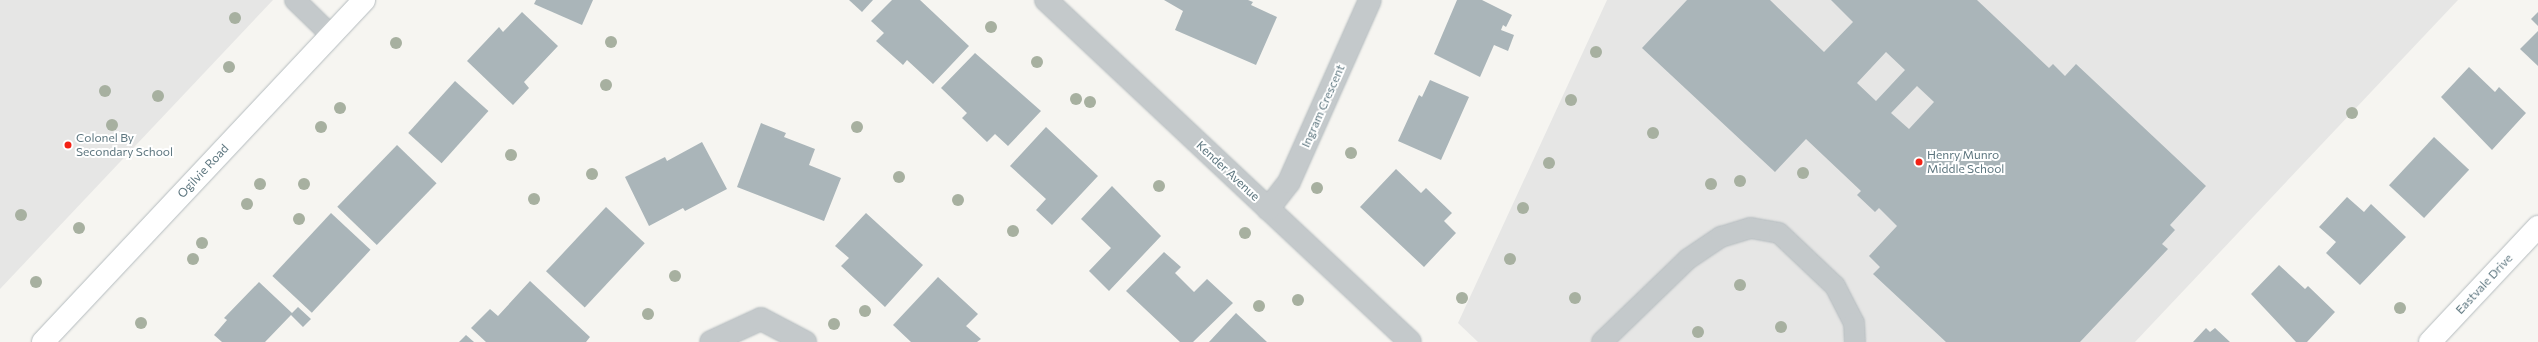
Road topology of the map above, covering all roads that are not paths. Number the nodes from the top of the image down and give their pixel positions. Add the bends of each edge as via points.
1 (296, 0) edge
2 (364, 0) edge
3 (1046, 0) edge
4 (1370, 0) edge
5 (331, 35) junction
6 (1268, 209) junction
7 (2538, 227) edge
8 (43, 342) edge
9 (711, 342) edge
10 (805, 342) edge
11 (1410, 342) edge
12 (1602, 342) edge
13 (1855, 342) edge
14 (2430, 342) edge

1 - 5 lane
2 - 5 street, Ogilvie Road
3 - 6 street, Kender Avenue
4 - 6 street, Ingram Crescent via 1289,182
5 - 8 street, Ogilvie Road
6 - 11 street, Kender Avenue
7 - 14 street, Eastvale Drive
9 - 10 street via 761,319
12 - 13 lane via 1688,258 1721,237 1751,228 1779,232 1835,286 1854,323

